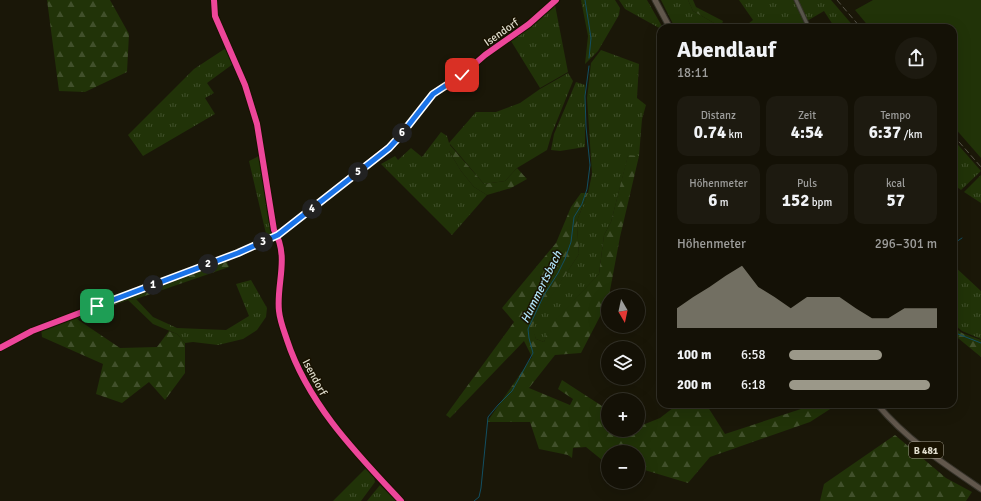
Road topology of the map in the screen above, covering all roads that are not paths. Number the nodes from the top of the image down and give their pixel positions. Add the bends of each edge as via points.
1 (214, 0) edge
2 (556, 0) edge
3 (655, 0) edge
4 (796, 0) edge
5 (668, 24) edge
6 (807, 24) edge
7 (278, 235) junction
8 (0, 348) edge
9 (881, 408) edge
10 (981, 489) edge
11 (401, 501) edge

1 - 7 street, Isendorf via 215,16 245,86 257,124 274,230
2 - 7 street, Isendorf via 529,24 433,94 389,148
3 - 5 main road
4 - 6 street
7 - 8 street, Isendorf via 238,253 32,330
7 - 11 street, Isendorf via 282,262 279,310 300,373 314,398 346,442
9 - 10 main road, B 481 via 924,450

